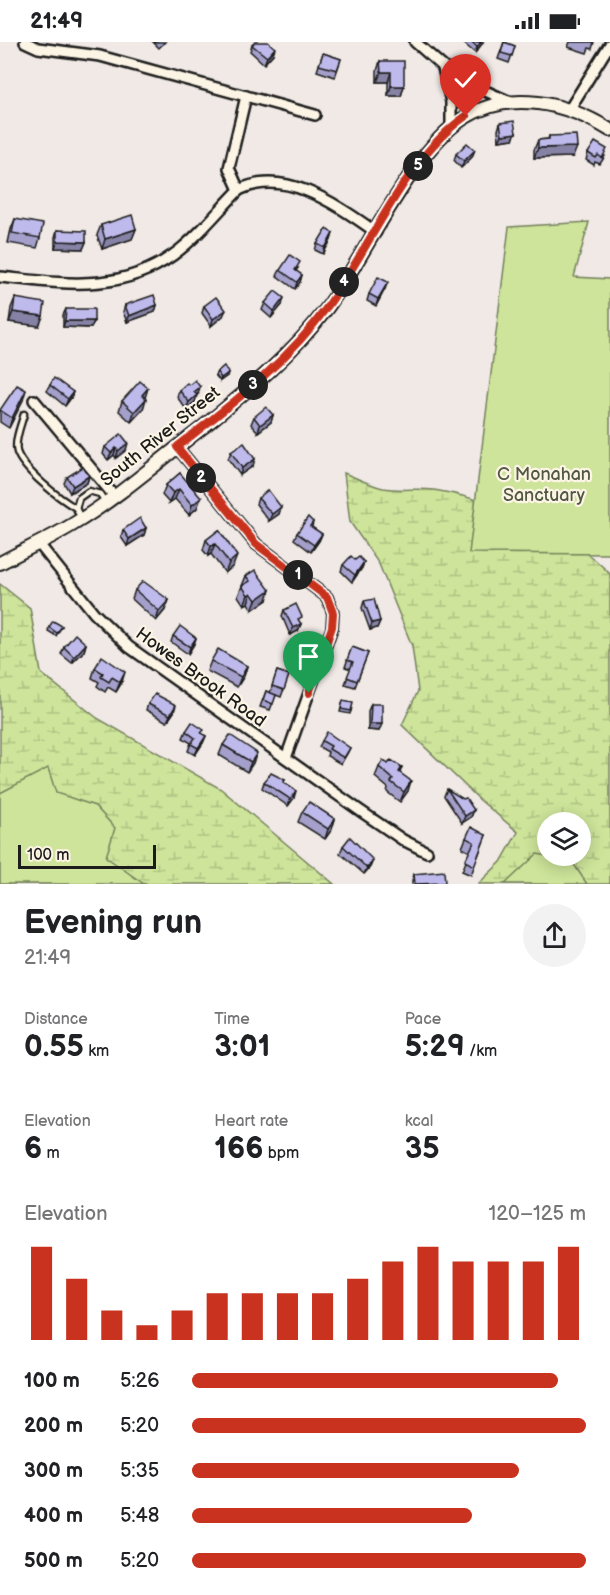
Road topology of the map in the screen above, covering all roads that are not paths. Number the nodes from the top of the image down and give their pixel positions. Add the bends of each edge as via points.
1 (25, 42) edge
2 (415, 42) edge
3 (610, 44) edge
4 (443, 68) junction
5 (246, 96) junction
6 (509, 101) junction
7 (568, 110) junction
8 (315, 115) dead end
9 (451, 127) junction
10 (610, 130) edge
11 (239, 190) junction
12 (376, 232) junction
13 (0, 277) edge
14 (34, 400) dead end
15 (24, 414) dead end
16 (177, 447) junction
17 (110, 500) junction
18 (78, 514) junction
19 (39, 544) junction
20 (0, 563) edge
21 (286, 758) junction
22 (427, 852) dead end

1 - 5 street via 38,48 100,56
2 - 4 street
3 - 7 street
4 - 6 street via 468,84
4 - 9 street via 452,102
5 - 8 street
5 - 11 street via 228,168
6 - 7 street, South River Street
6 - 9 street, South River Street via 466,116
7 - 10 street, South River Street
9 - 12 street, South River Street via 418,166
11 - 12 street via 269,184 309,192
11 - 13 street via 173,255 128,276 90,285
12 - 16 street, South River Street via 327,307 297,343
14 - 17 street
15 - 18 lane via 18,453 24,464
16 - 17 street, South River Street
16 - 21 street via 256,544 320,591 331,605 332,627
17 - 18 street, South River Street
17 - 18 lane via 89,491 79,498
18 - 19 street, South River Street
19 - 20 street, South River Street
19 - 21 street, Howes Brook Road via 94,613 129,647
21 - 22 street, Howes Brook Road via 403,840

